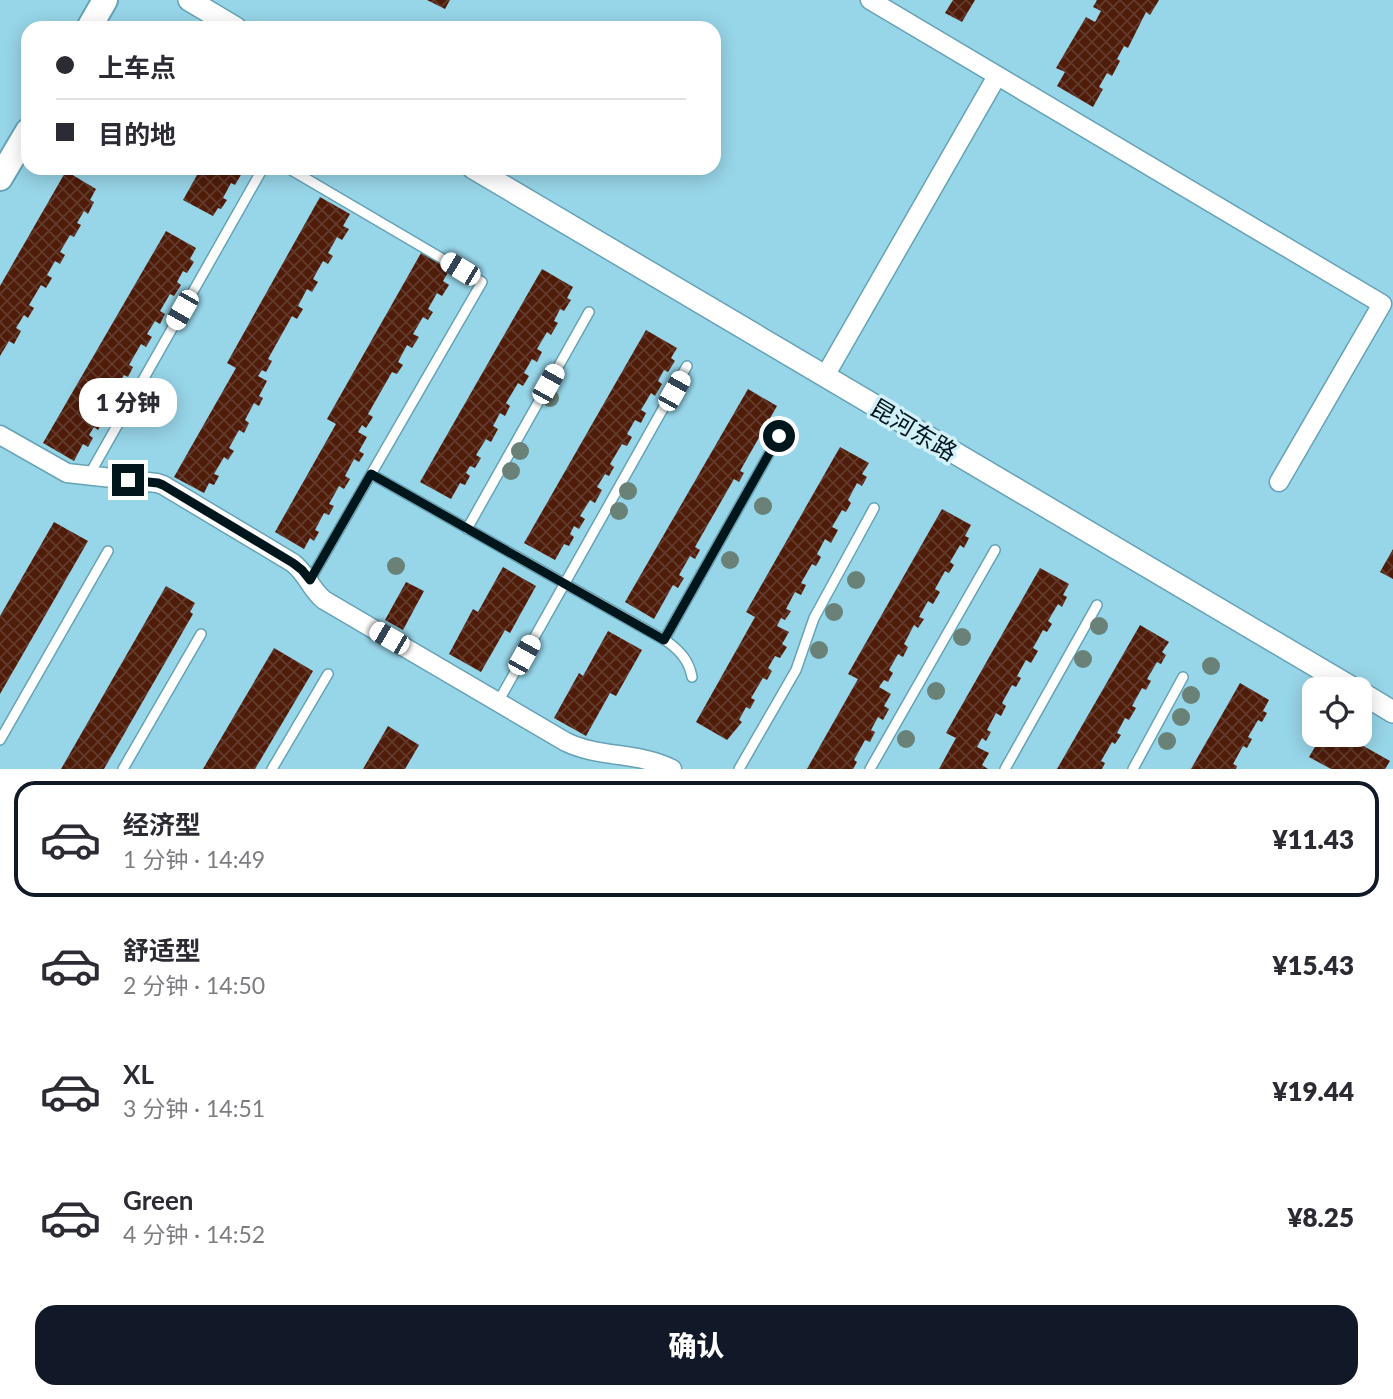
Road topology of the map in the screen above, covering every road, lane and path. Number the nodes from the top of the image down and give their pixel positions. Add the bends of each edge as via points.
1 (105, 0) edge
2 (189, 0) edge
3 (870, 0) edge
4 (93, 21) edge
5 (224, 21) edge
6 (997, 76) junction
7 (21, 143) edge
8 (259, 175) edge
9 (300, 175) edge
10 (485, 175) edge
11 (0, 178) edge
12 (589, 312) dead end
13 (687, 366) dead end
14 (825, 376) junction
15 (0, 435) edge
16 (779, 436) dead end
17 (371, 474) junction
18 (88, 477) junction
19 (1279, 482) dead end
20 (874, 508) dead end
21 (467, 529) junction
22 (995, 550) dead end
23 (108, 551) dead end
24 (310, 580) junction
25 (565, 584) junction
26 (1097, 605) dead end
27 (201, 634) dead end
28 (664, 640) junction
29 (328, 674) dead end
30 (692, 677) dead end
31 (1183, 677) dead end
32 (1334, 677) edge
33 (1372, 699) edge
34 (498, 702) junction
35 (1393, 712) edge
36 (0, 740) edge
37 (123, 769) edge
38 (272, 769) edge
39 (672, 769) edge
40 (739, 769) edge
41 (870, 769) edge
42 (1005, 769) edge
43 (1133, 769) edge

1 - 4 main road
2 - 5 street
3 - 6 street
6 - 14 street
6 - 19 street via 1382,304
7 - 11 main road
8 - 18 lane
9 - 17 lane via 482,282
10 - 14 street, 昆河东路
12 - 21 lane
13 - 25 lane
14 - 32 street, 昆河东路
15 - 18 street via 57,468
16 - 28 lane
17 - 21 lane
17 - 24 lane
18 - 24 street via 158,483 293,563
20 - 40 lane via 814,618 796,670
21 - 25 lane
22 - 41 lane
23 - 36 lane
24 - 34 street via 324,600
25 - 28 lane
25 - 34 lane
26 - 42 lane
27 - 37 lane
28 - 30 lane via 683,654
29 - 38 lane
31 - 43 lane
33 - 35 street, 昆河东路
34 - 39 street via 583,749 652,760

